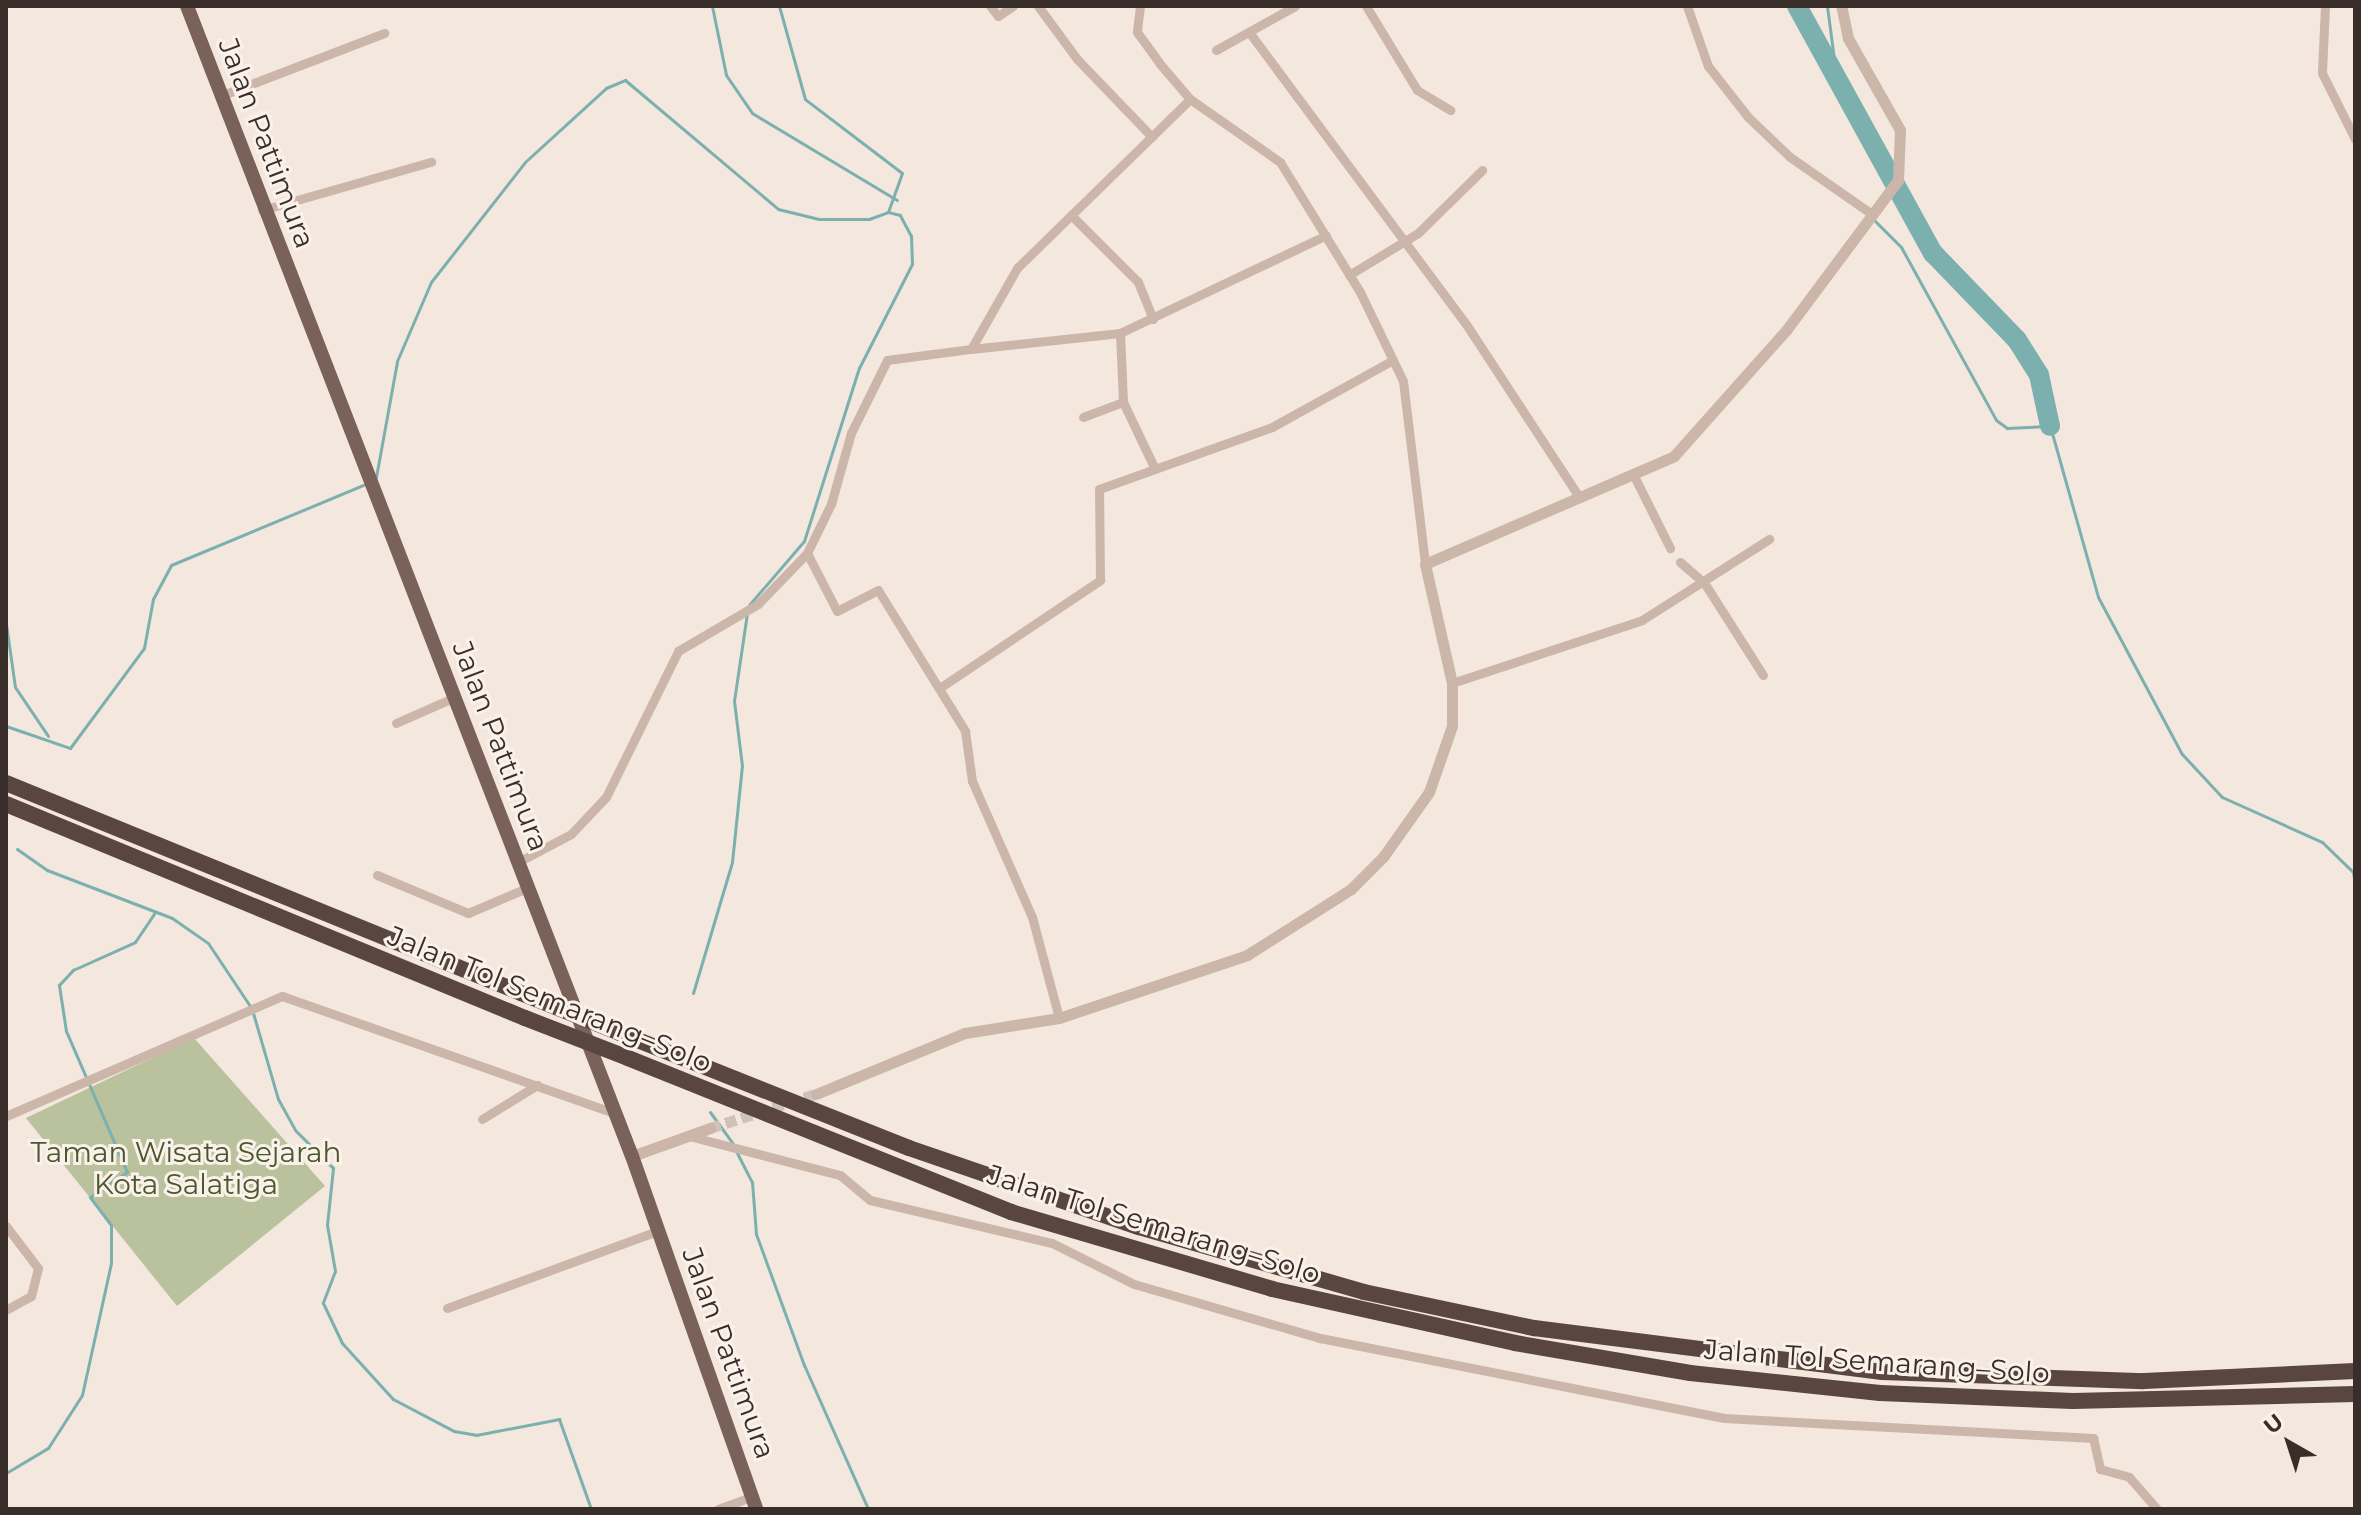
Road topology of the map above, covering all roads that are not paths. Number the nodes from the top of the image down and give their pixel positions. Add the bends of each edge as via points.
1 (187, 6) edge
2 (990, 6) edge
3 (1013, 6) edge
4 (1038, 6) edge
5 (1140, 6) edge
6 (1295, 6) edge
7 (1366, 6) edge
8 (1687, 6) edge
9 (1841, 6) edge
10 (2325, 6) edge
11 (1249, 32) junction
12 (384, 33) dead end
13 (1216, 50) dead end
14 (220, 96) junction
15 (1190, 99) junction
16 (1450, 110) dead end
17 (1152, 137) junction
18 (2355, 139) edge
19 (431, 162) dead end
20 (1482, 170) dead end
21 (262, 210) junction
22 (1875, 212) junction
23 (1071, 215) junction
24 (1326, 235) junction
25 (1404, 242) junction
26 (1349, 275) junction
27 (1153, 319) junction
28 (1120, 333) junction
29 (971, 349) junction
30 (1393, 360) junction
31 (1123, 402) junction
32 (1083, 417) dead end
33 (1155, 469) junction
34 (1633, 474) junction
35 (1579, 497) junction
36 (1769, 539) dead end
37 (1670, 548) dead end
38 (807, 553) junction
39 (1680, 562) dead end
40 (1425, 564) junction
41 (1705, 584) junction
42 (1763, 675) dead end
43 (1452, 683) junction
44 (941, 687) junction
45 (455, 697) junction
46 (396, 723) dead end
47 (6, 783) edge
48 (6, 804) edge
49 (518, 862) junction
50 (377, 875) dead end
51 (527, 888) junction
52 (1059, 1018) junction
53 (537, 1085) junction
54 (816, 1094) tunnel mouth
55 (614, 1113) junction
56 (6, 1116) edge
57 (482, 1119) dead end
58 (710, 1128) tunnel mouth
59 (689, 1136) junction
60 (632, 1156) junction
61 (6, 1226) edge
62 (657, 1231) junction
63 (447, 1308) dead end
64 (6, 1310) edge
65 (2355, 1371) edge
66 (2355, 1394) edge
67 (755, 1503) edge
68 (718, 1509) edge
69 (2157, 1509) edge

1 - 14 main road, Jalan Pattimura
2 - 3 street via 998,16
4 - 17 street via 1077,59
5 - 15 street via 1137,32
6 - 11 street
7 - 16 street via 1417,90
8 - 22 street via 1708,66 1748,117 1790,157
9 - 22 street via 1848,38 1900,130 1898,180
10 - 18 street via 2322,73
11 - 13 street
11 - 25 street
12 - 14 street
14 - 21 main road, Jalan Pattimura
15 - 17 street
15 - 24 street via 1271,153
17 - 23 street
19 - 21 street
20 - 25 street
21 - 45 main road, Jalan Pattimura
22 - 34 street via 1704,430 1674,456
23 - 27 street via 1138,282
23 - 29 street via 1017,268
24 - 26 street
24 - 27 street
25 - 26 street
25 - 35 street
26 - 30 street
27 - 28 street
28 - 29 street
28 - 31 street
29 - 38 street via 893,357 881,366
30 - 33 street via 1272,427
30 - 40 street via 1407,401
31 - 32 street
31 - 33 street
33 - 44 street via 1099,489 1103,572 1095,586
34 - 35 street
34 - 37 street
35 - 40 street
36 - 41 street
38 - 44 street via 837,611 878,590
38 - 49 street via 758,604 678,651 606,797 571,834
39 - 41 street
40 - 43 street
41 - 42 street
41 - 43 street via 1642,620
43 - 52 street via 1452,726 1429,792 1351,889 1247,955
44 - 52 street via 965,731 972,781 1032,917
45 - 46 street
45 - 49 main road, Jalan Pattimura
47 - 65 highway, Jalan Tol Semarang–Solo, bridge via 909,1148 1287,1273 1534,1328 1882,1372 2144,1381
48 - 66 highway, Jalan Tol Semarang–Solo, bridge via 1026,1217 1272,1289 1515,1343 1690,1373 1880,1393 2073,1401
49 - 51 main road, Jalan Pattimura
50 - 51 street via 468,913
51 - 55 main road, Jalan Pattimura
52 - 54 street via 965,1033
53 - 55 street
53 - 56 street via 295,999 266,998
53 - 57 street
55 - 60 main road, Jalan Pattimura
58 - 59 street
59 - 60 street
59 - 69 street via 840,1175 870,1200 1052,1243 1134,1284 1427,1361 1724,1418 2093,1438 2100,1469 2129,1477
60 - 62 main road, Jalan Pattimura
61 - 64 street via 38,1268 31,1296
62 - 63 street
62 - 67 main road, Jalan Pattimura
67 - 68 street

